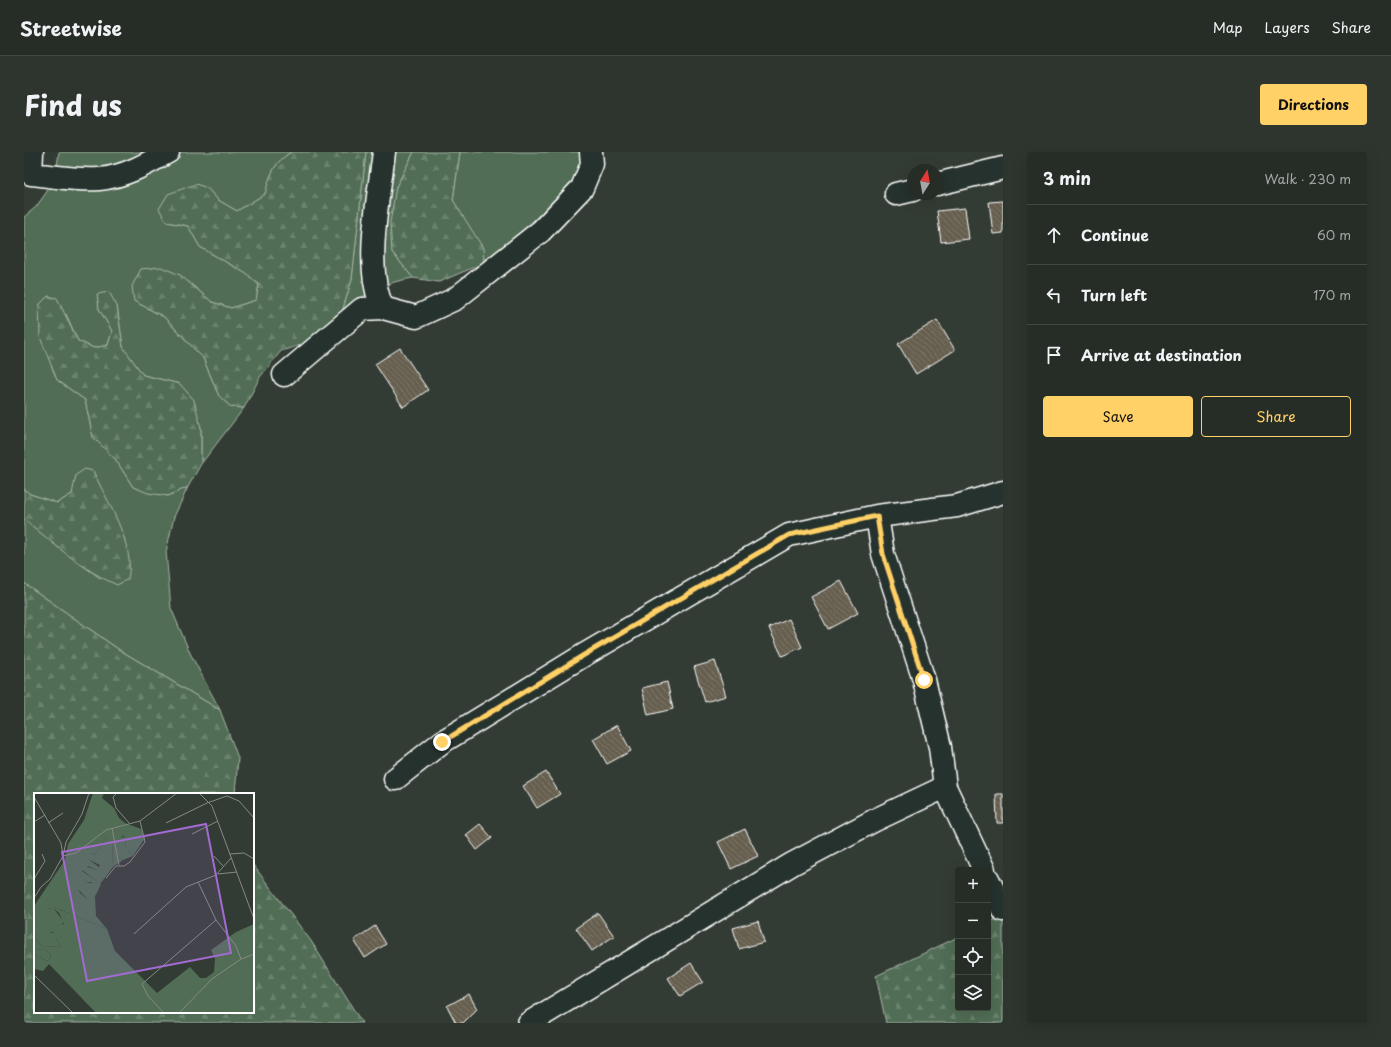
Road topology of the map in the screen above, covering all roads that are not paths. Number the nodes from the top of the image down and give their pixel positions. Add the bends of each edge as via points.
1 (32, 152) edge
2 (41, 152) edge
3 (168, 152) edge
4 (384, 152) edge
5 (591, 152) edge
6 (1003, 168) edge
7 (28, 178) edge
8 (943, 183) edge
9 (383, 308) junction
10 (284, 375) dead end
11 (1003, 492) edge
12 (877, 516) junction
13 (395, 779) dead end
14 (945, 786) junction
15 (983, 867) edge
16 (991, 885) edge
17 (1003, 910) edge
18 (530, 1023) edge

1 - 7 street
2 - 7 street
3 - 7 street via 152,162 117,176 98,180
4 - 9 street via 372,261 378,298
5 - 9 street via 592,164 582,188 541,231 455,299 416,317
6 - 8 street
9 - 10 street via 362,309
11 - 12 street via 957,506
12 - 13 street via 789,535 442,742
12 - 14 street via 883,554 924,680 940,747
14 - 15 street
14 - 18 street via 792,864
16 - 17 street

